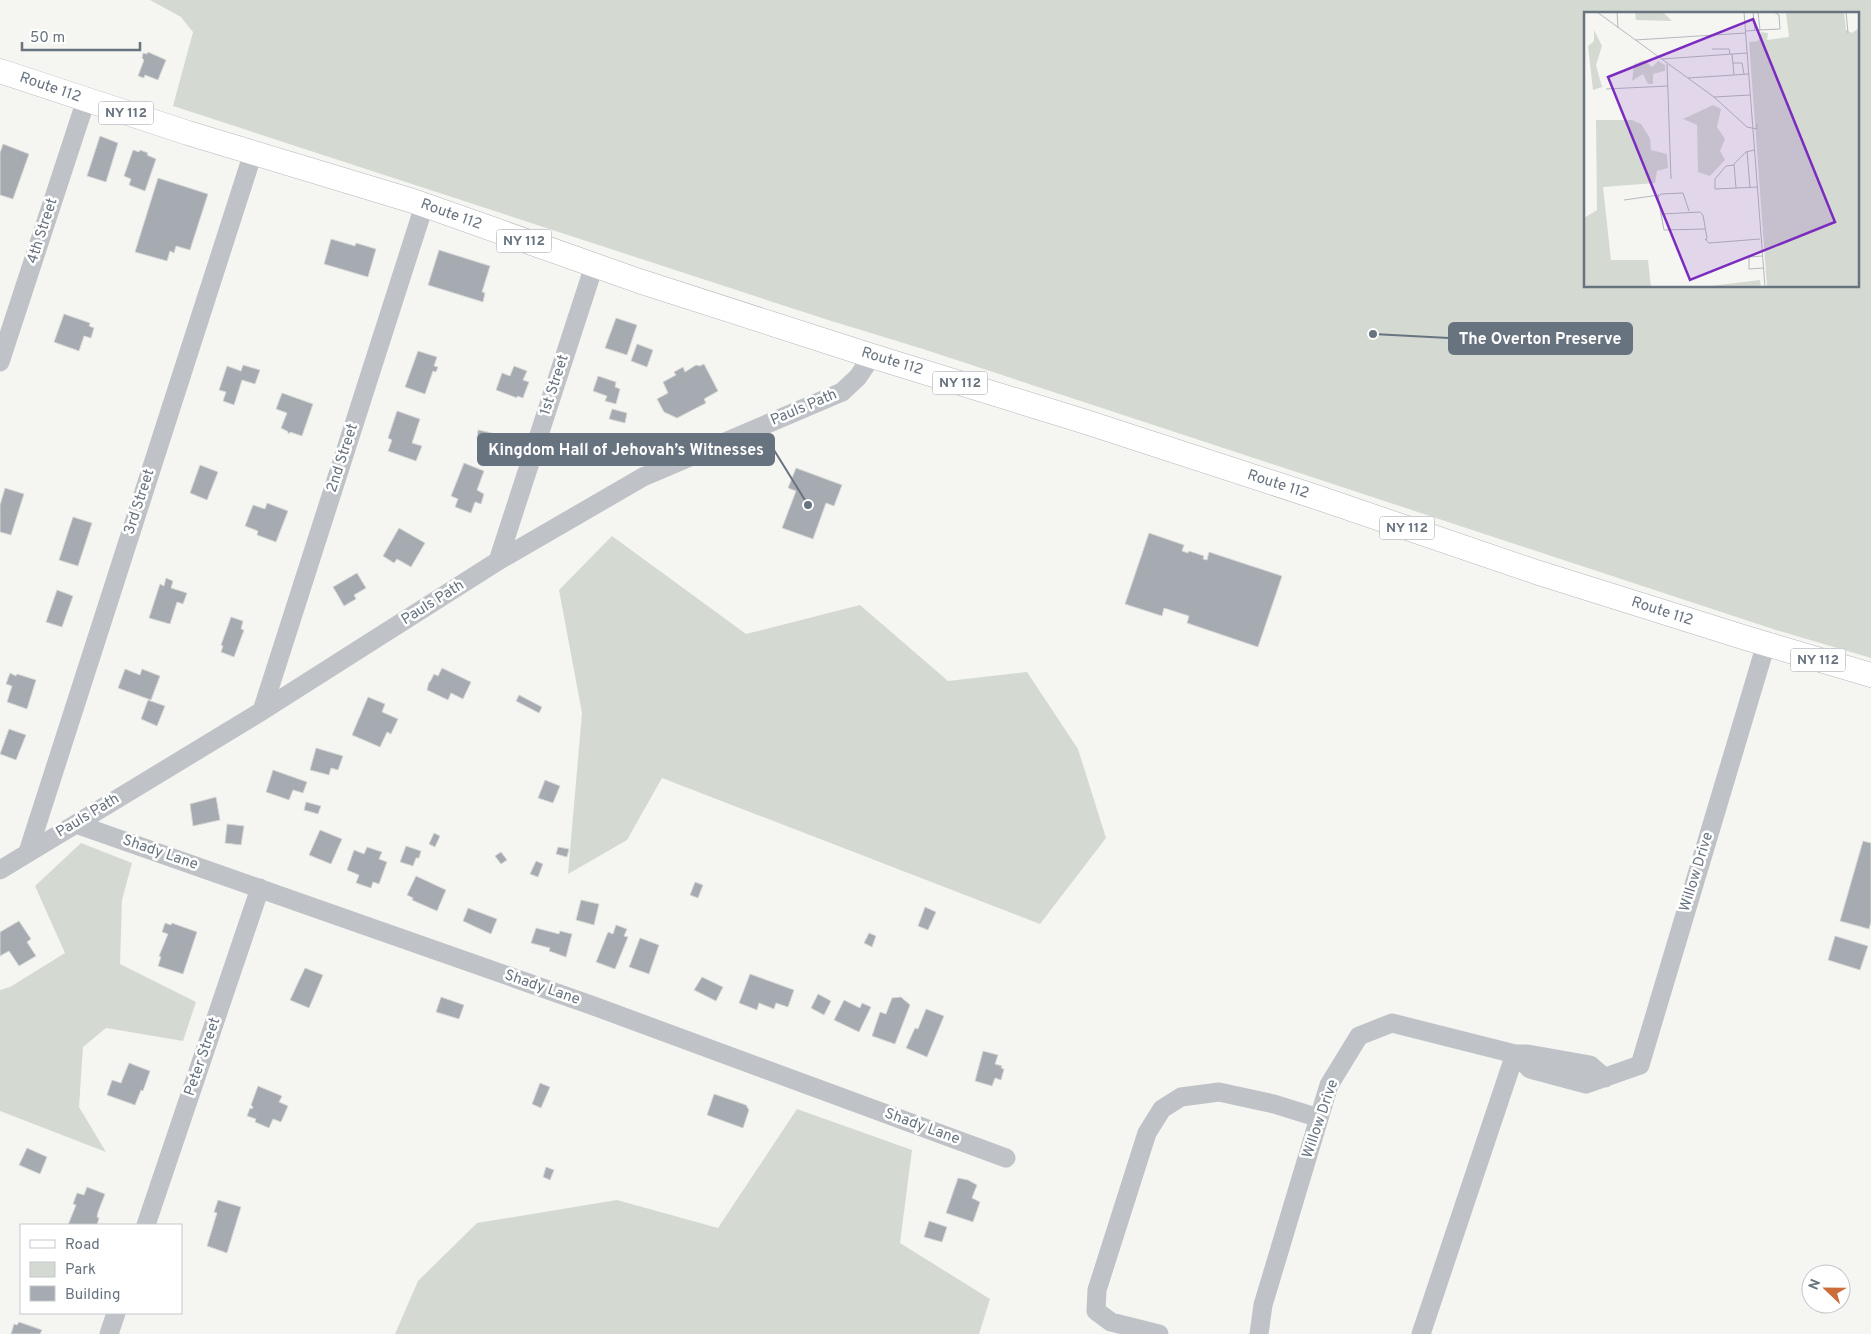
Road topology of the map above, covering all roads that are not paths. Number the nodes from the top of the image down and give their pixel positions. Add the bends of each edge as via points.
1 (0, 71) edge
2 (86, 100) junction
3 (253, 153) junction
4 (424, 206) junction
5 (594, 266) junction
6 (872, 356) junction
7 (0, 362) edge
8 (498, 562) junction
9 (1766, 644) junction
10 (1871, 675) edge
11 (262, 711) junction
12 (76, 824) junction
13 (28, 852) junction
14 (0, 870) edge
15 (260, 888) junction
16 (1515, 1054) junction
17 (1319, 1118) junction
18 (1006, 1158) dead end
19 (146, 1224) edge
20 (116, 1314) edge
21 (109, 1334) edge
22 (1159, 1334) edge
23 (1259, 1334) edge
24 (1421, 1334) edge

1 - 2 main road, Route 112 / NY 112
2 - 3 main road, Route 112 / NY 112
2 - 7 street, 4th Street
3 - 4 main road, Route 112 / NY 112
3 - 13 street, 3rd Street
4 - 5 main road, Route 112 / NY 112
4 - 11 street, 2nd Street
5 - 6 main road, Route 112 / NY 112
5 - 8 street, 1st Street
6 - 8 street, Pauls Path via 858,378 842,392 643,477
6 - 9 main road, Route 112 / NY 112 via 1086,422 1536,572
8 - 11 street, Pauls Path
9 - 10 main road, Route 112 / NY 112
9 - 16 street, Willow Drive via 1640,1065 1586,1084 1569,1070 1530,1069
11 - 12 street, Pauls Path
12 - 13 street, Pauls Path
12 - 15 street, Shady Lane
13 - 14 street, Pauls Path
15 - 18 street, Shady Lane via 591,1005
15 - 19 street, Peter Street
16 - 17 street, Willow Drive via 1392,1023 1359,1036 1329,1085
16 - 24 street
17 - 22 street via 1218,1092 1181,1097 1162,1109 1146,1133 1097,1290 1096,1311 1111,1322
17 - 23 street, Willow Drive via 1264,1305
20 - 21 street

